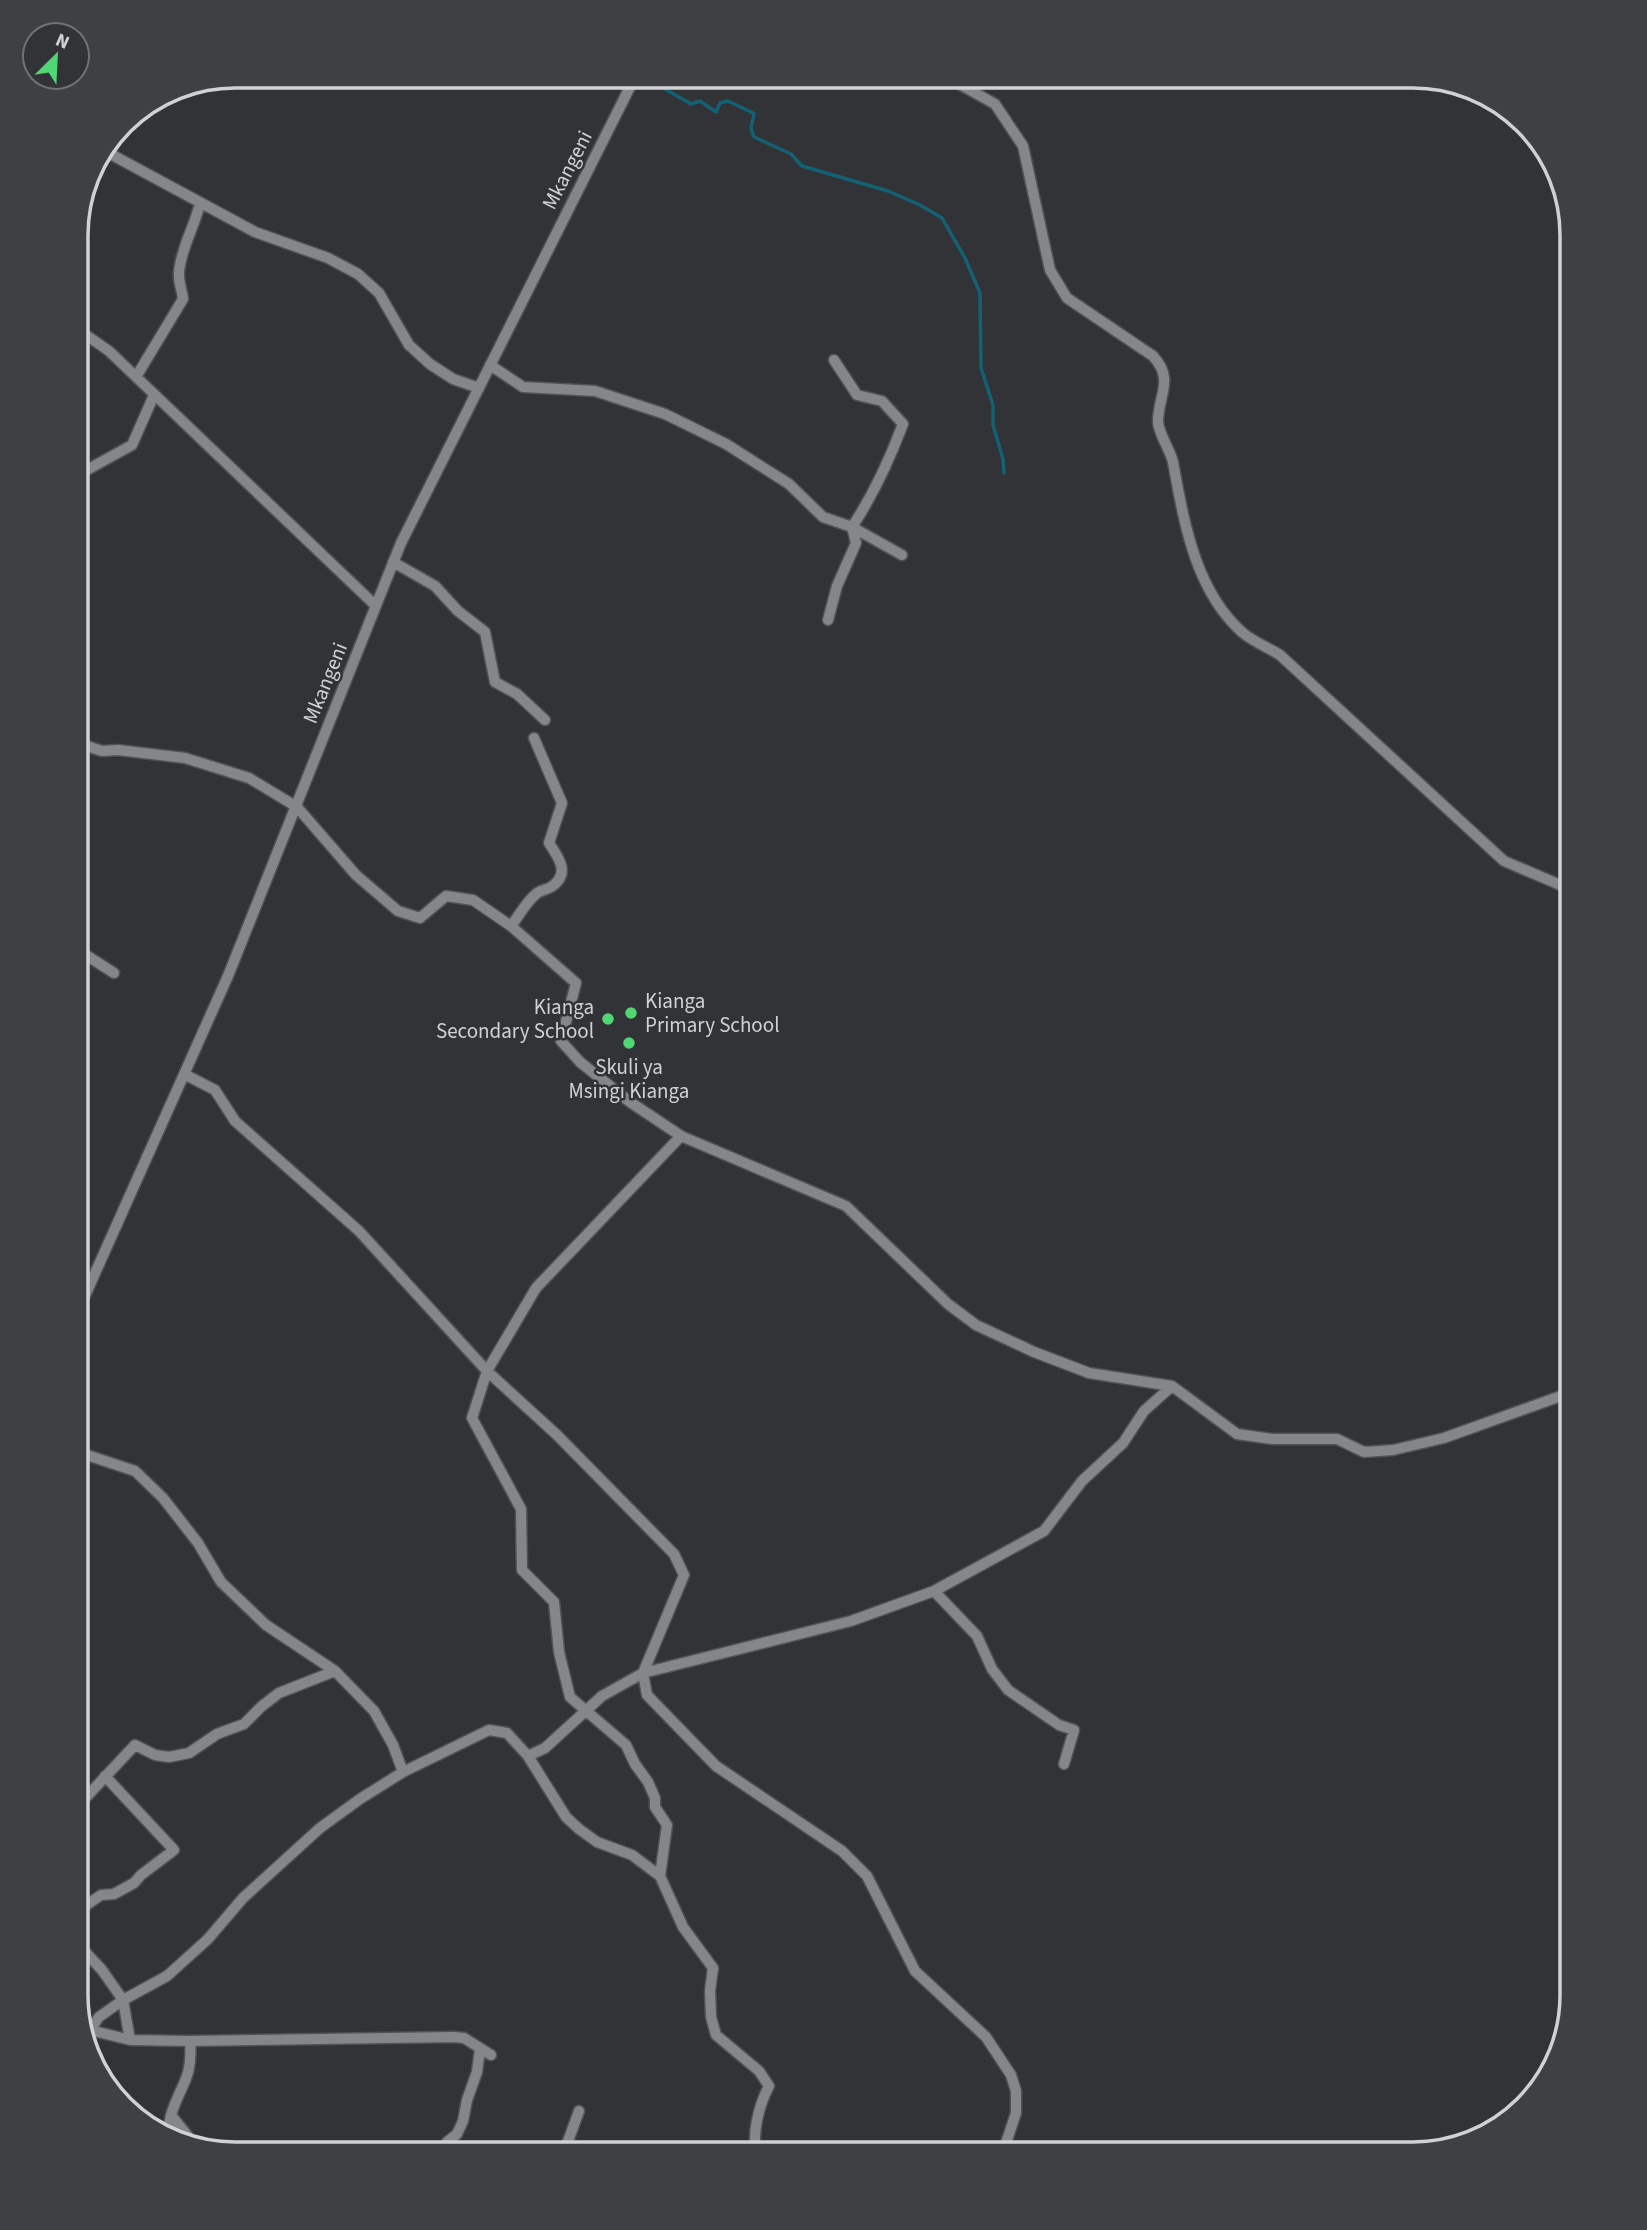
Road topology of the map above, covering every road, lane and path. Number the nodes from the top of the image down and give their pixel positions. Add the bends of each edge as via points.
1 (630, 87) edge
2 (966, 88) edge
3 (111, 154) edge
4 (200, 203) junction
5 (88, 336) edge
6 (834, 360) dead end
7 (491, 365) junction
8 (136, 377) junction
9 (479, 388) junction
10 (155, 394) junction
11 (88, 470) edge
12 (852, 527) junction
13 (902, 555) dead end
14 (393, 562) junction
15 (376, 606) junction
16 (828, 620) dead end
17 (545, 720) dead end
18 (534, 738) dead end
19 (88, 746) edge
20 (297, 807) junction
21 (1560, 885) edge
22 (511, 926) junction
23 (88, 956) edge
24 (114, 973) dead end
25 (184, 1074) junction
26 (681, 1136) junction
27 (87, 1290) edge
28 (487, 1371) junction
29 (1172, 1386) junction
30 (1560, 1396) edge
31 (87, 1455) edge
32 (934, 1591) junction
33 (335, 1671) junction
34 (643, 1672) junction
35 (585, 1710) junction
36 (528, 1756) junction
37 (1065, 1764) dead end
38 (403, 1772) junction
39 (105, 1776) junction
40 (87, 1796) edge
41 (660, 1876) junction
42 (87, 1905) edge
43 (87, 1954) edge
44 (123, 2000) junction
45 (91, 2025) edge
46 (93, 2031) edge
47 (130, 2040) junction
48 (190, 2041) junction
49 (480, 2049) junction
50 (491, 2054) dead end
51 (579, 2111) dead end
52 (171, 2115) junction
53 (168, 2126) edge
54 (187, 2135) edge
55 (447, 2142) edge
56 (568, 2142) edge
57 (754, 2142) edge
58 (1006, 2142) edge

1 - 7 street, Mkangeni
2 - 21 street via 995,104 1023,146 1049,270 1067,298 1162,366 1165,388 1158,423 1172,458 1195,556 1212,599 1244,634 1280,655 1504,861
3 - 4 street
4 - 8 street via 178,274 184,299
4 - 9 street via 255,232 358,274 379,293 409,345 453,379
5 - 8 street
6 - 12 street via 857,395 883,401 903,424 885,471
7 - 9 street, Mkangeni
7 - 12 street via 523,387 595,391 665,414 726,444 789,484 823,517
8 - 10 street
9 - 14 street, Mkangeni
10 - 11 street via 132,445
10 - 15 street
12 - 13 street
12 - 16 street via 856,543
14 - 15 street, Mkangeni
14 - 17 street via 435,586 485,632 495,682 517,694
15 - 20 street, Mkangeni
18 - 22 street via 562,803 549,843 563,863 562,874 550,887 537,892
19 - 20 street via 186,758 249,778
20 - 22 street via 356,875 398,911 419,918 446,896 473,900
20 - 25 street, Mkangeni
22 - 26 street via 576,983 561,1041 629,1102
23 - 24 street
25 - 27 street, Mkangeni
25 - 28 street via 215,1090 235,1121 359,1231
26 - 28 street via 536,1288
26 - 29 street via 846,1206 976,1325 1089,1373
28 - 34 street via 674,1554 684,1575
28 - 35 street via 472,1418 521,1509 522,1570 554,1602 570,1697
29 - 30 street via 1237,1434 1337,1439 1364,1452 1444,1438
29 - 32 street via 1082,1482 1044,1531
31 - 33 street via 135,1471 198,1543 221,1582 266,1625
32 - 34 street via 851,1620
32 - 37 street via 976,1636 992,1669 1009,1690 1059,1725 1074,1730
33 - 38 street via 374,1711
33 - 39 street via 279,1693 244,1724 190,1753 155,1755 135,1745
34 - 35 street
34 - 58 street via 647,1695 716,1766 842,1851 867,1876 915,1971 986,2037 1011,2075 1016,2113
35 - 36 street via 545,1748
35 - 41 street via 626,1745 655,1798 655,1807 667,1825
36 - 38 street via 507,1733 489,1730
36 - 41 street via 566,1817 579,1829 597,1842 632,1855
38 - 44 street via 320,1828 167,1976
39 - 40 street
39 - 42 street via 174,1850 134,1884
41 - 57 street via 683,1927 713,1968 711,2017 716,2035 759,2071 769,2086 759,2105
43 - 44 street
44 - 45 street
44 - 47 street
46 - 47 street
47 - 48 street
48 - 49 street via 464,2038
48 - 52 street via 188,2078
49 - 50 street
49 - 55 street via 463,2121
51 - 56 street
52 - 53 street
52 - 54 street

